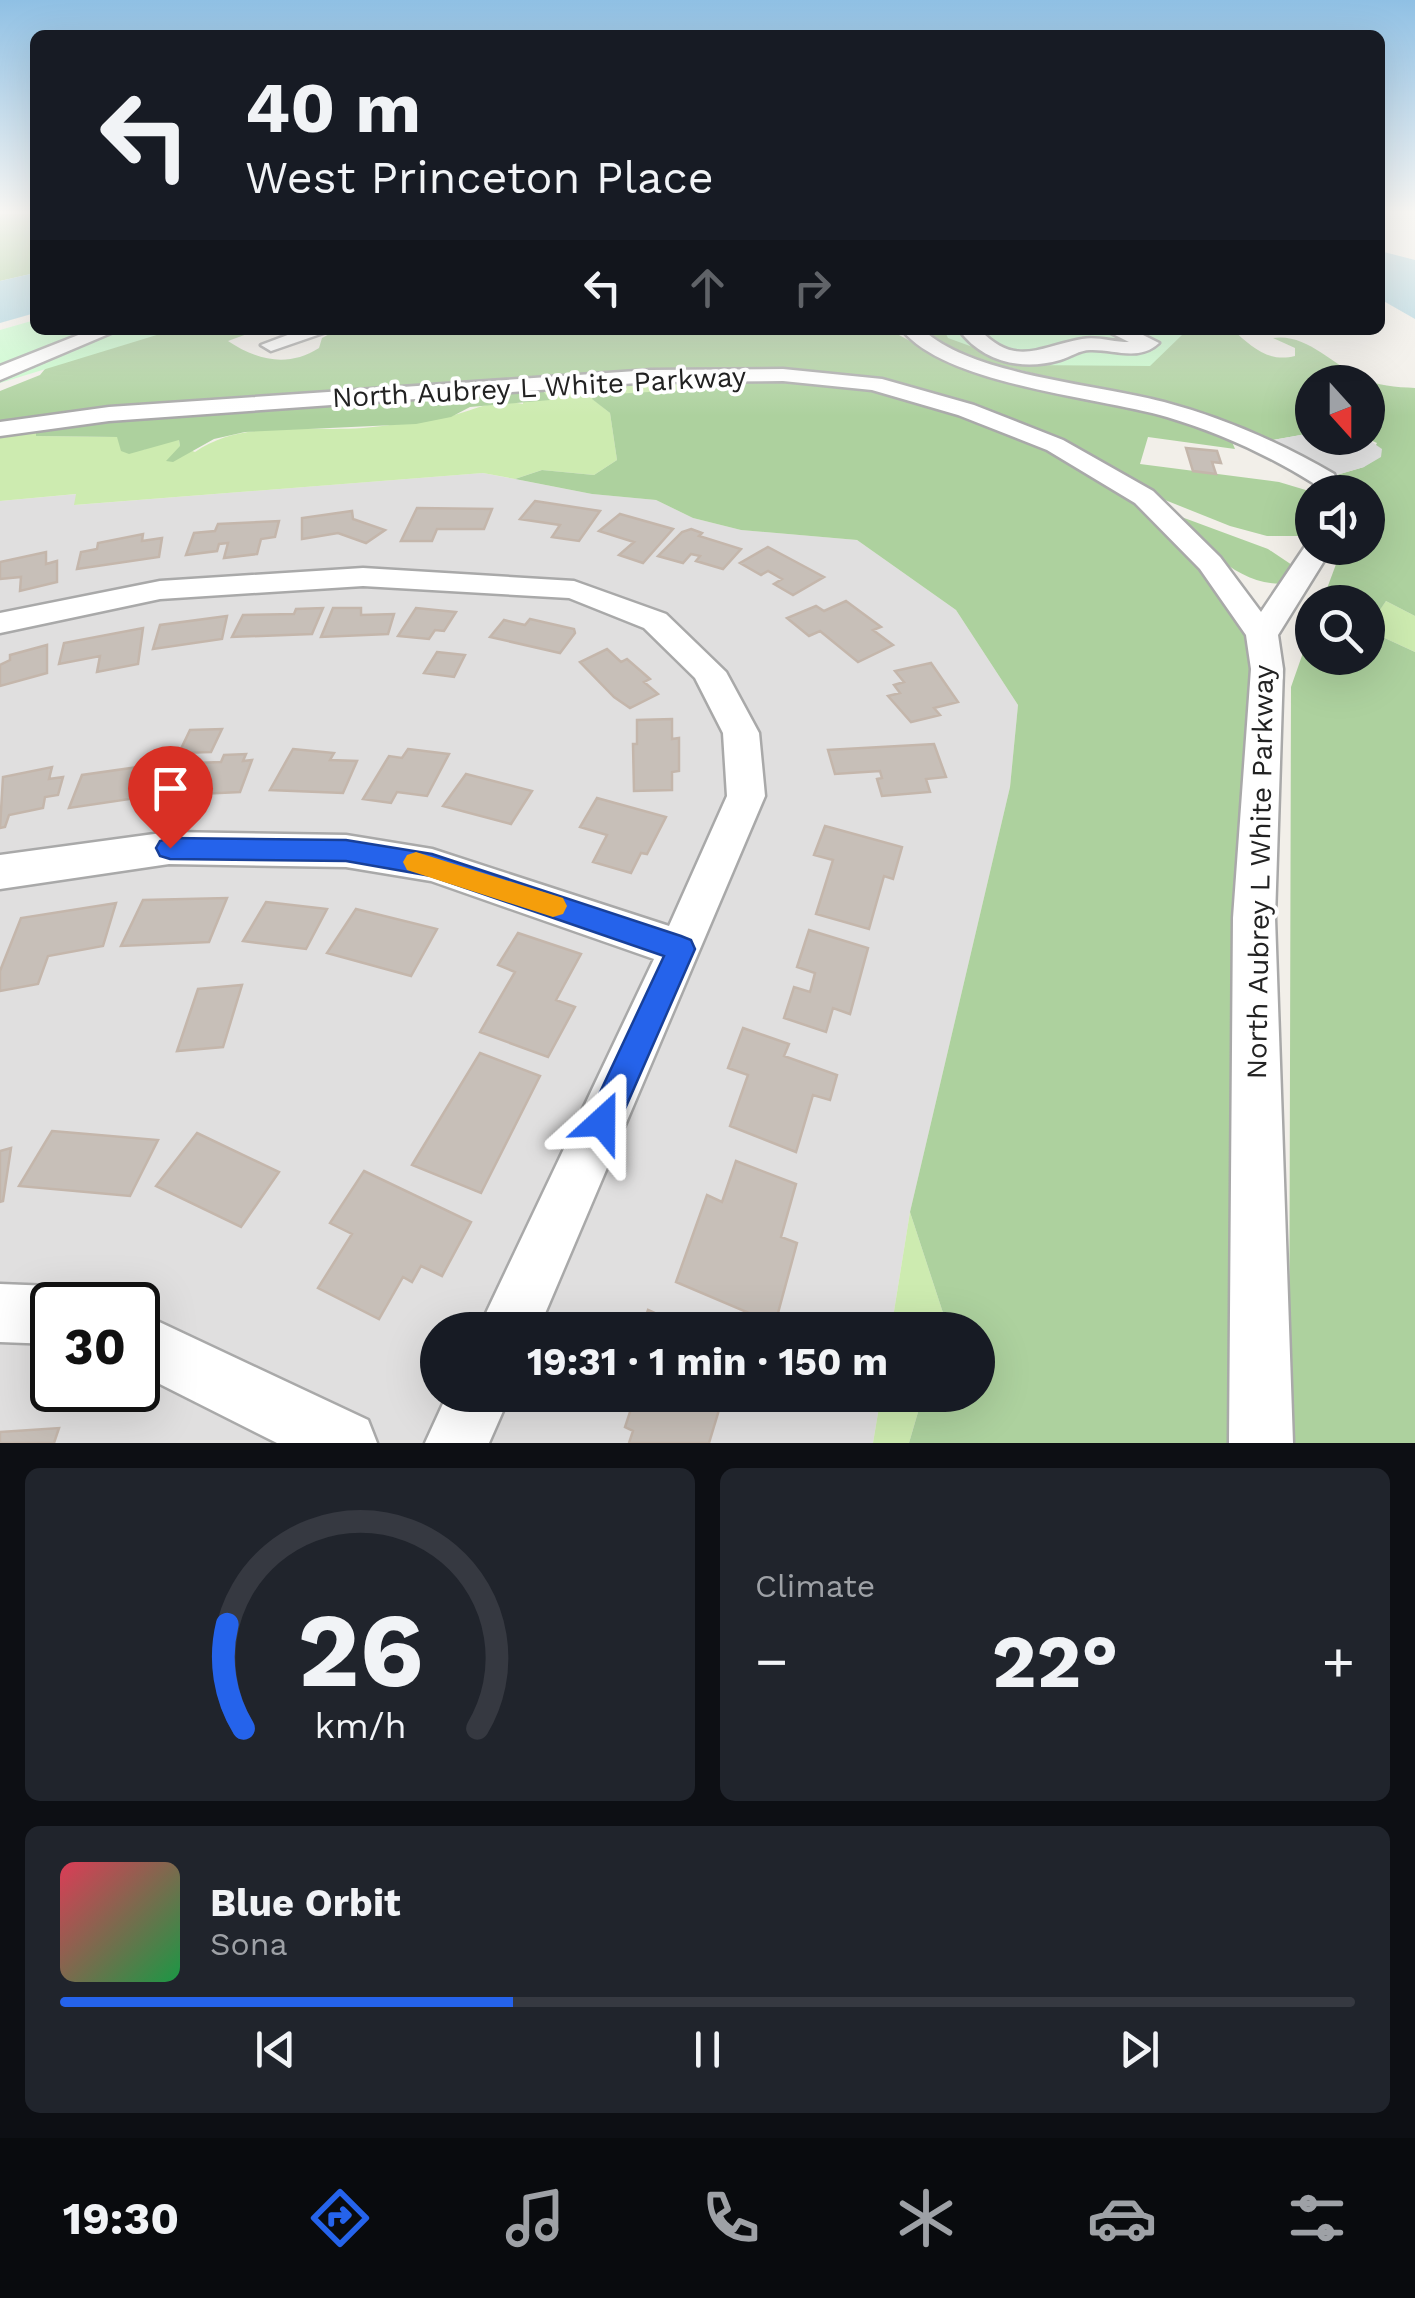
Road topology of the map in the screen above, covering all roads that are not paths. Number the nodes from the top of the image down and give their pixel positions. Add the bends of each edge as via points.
1 (96, 335) edge
2 (304, 335) edge
3 (974, 335) edge
4 (1069, 335) edge
5 (1129, 335) edge
6 (915, 336) edge
7 (272, 344) dead end
8 (1088, 344) junction
9 (0, 374) edge
10 (0, 430) edge
11 (1295, 481) edge
12 (1307, 565) edge
13 (0, 623) edge
14 (1262, 635) junction
15 (0, 872) edge
16 (681, 949) junction
17 (516, 1312) edge
18 (0, 1314) edge
19 (30, 1315) edge
20 (160, 1353) edge
21 (471, 1412) edge
22 (345, 1443) edge
23 (457, 1443) edge
24 (1261, 1443) edge

1 - 9 street
2 - 7 street
3 - 8 street via 986,348 1013,358 1043,358
4 - 8 street
5 - 8 street via 1149,342 1132,349
6 - 11 street via 960,360 1178,412 1241,436 1251,458
10 - 14 street, North Aubrey L White Parkway via 110,414 652,376 783,375 874,384 966,410 1100,468 1144,497 1210,562
12 - 14 street
13 - 16 street via 160,590 363,577 574,590 656,621 710,672 741,733 746,796
14 - 24 street, North Aubrey L White Parkway via 1267,707 1254,918
15 - 16 street via 170,848 346,851 432,865
16 - 17 street
18 - 19 street
20 - 22 street
21 - 23 street

